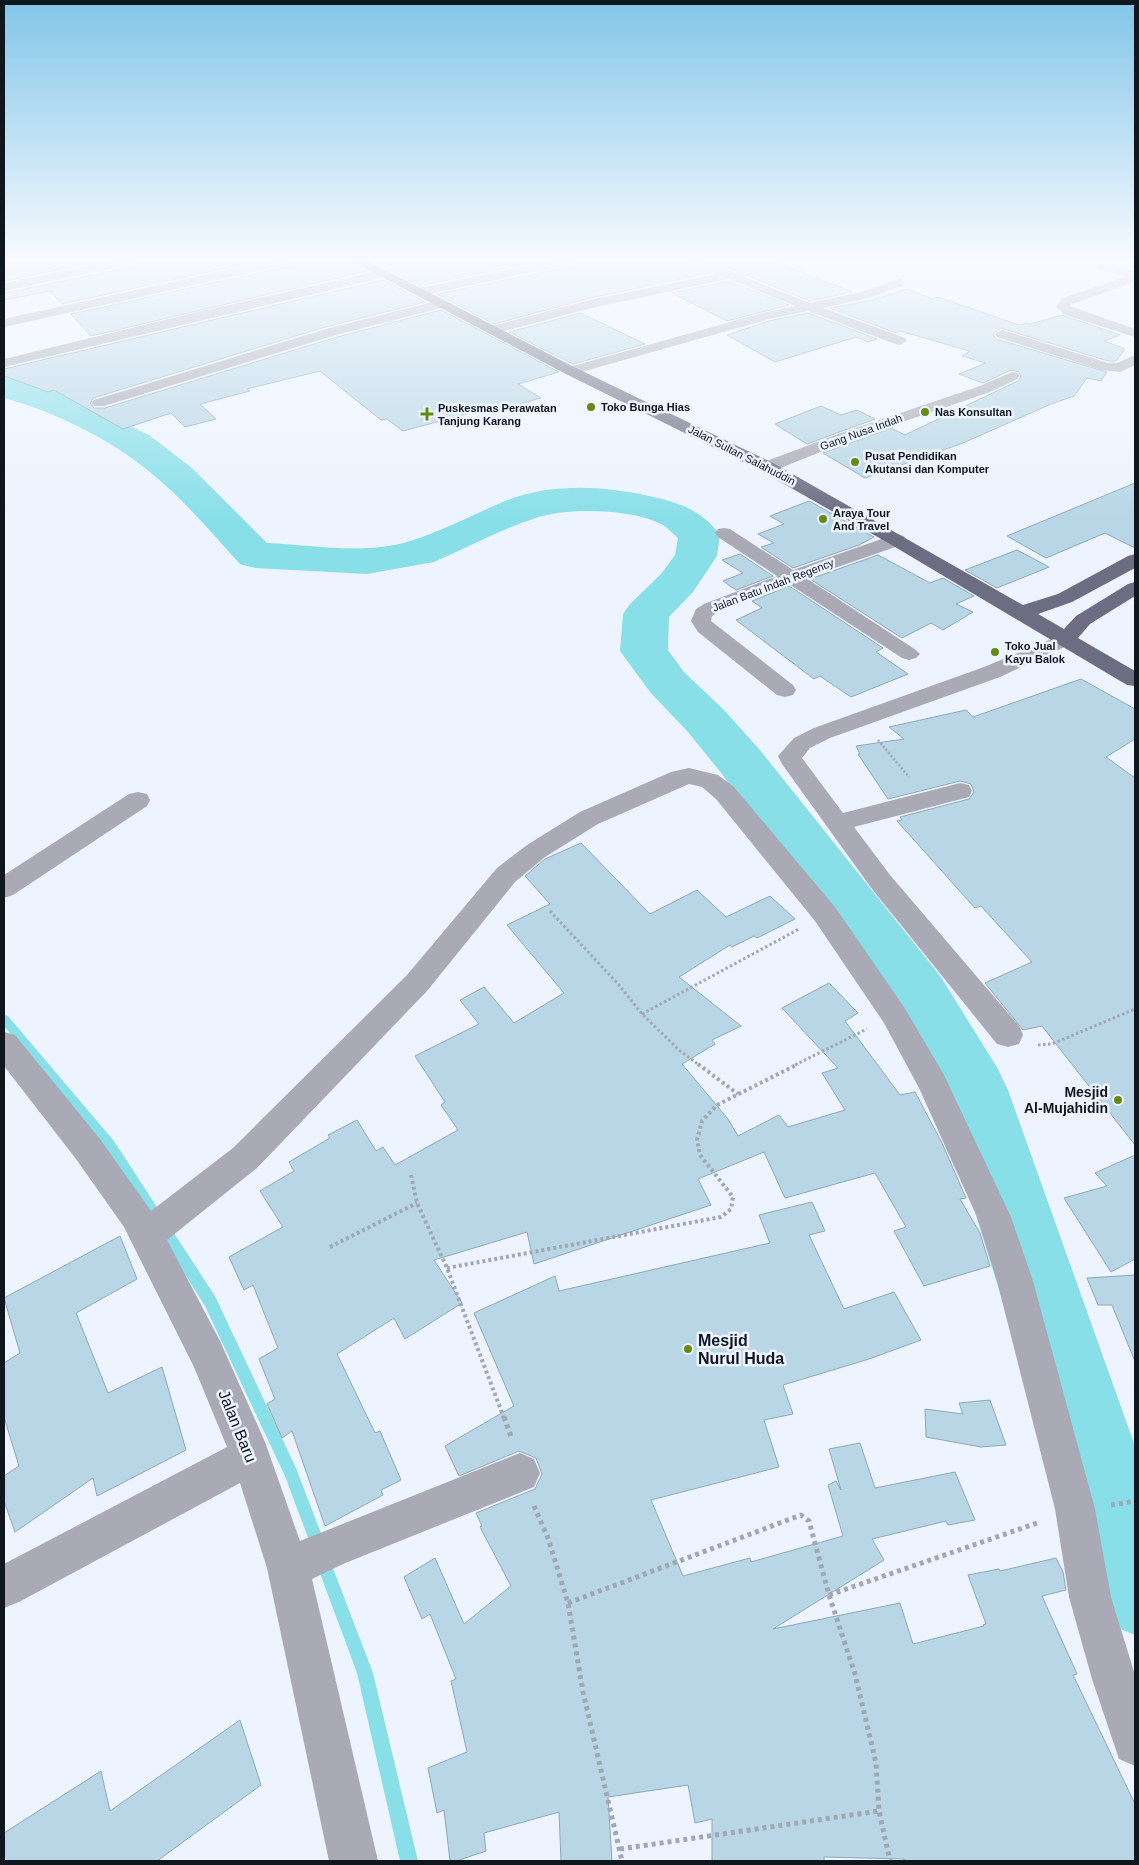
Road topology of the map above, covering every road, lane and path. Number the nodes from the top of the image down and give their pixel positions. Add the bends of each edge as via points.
1 (80, 344) edge
2 (292, 344) edge
3 (520, 344) edge
4 (663, 344) edge
5 (1033, 344) edge
6 (4, 347) edge
7 (31, 356) junction
8 (1135, 359) edge
9 (4, 363) edge
10 (571, 371) junction
11 (1012, 376) dead end
12 (99, 403) dead end
13 (767, 467) junction
14 (724, 533) dead end
15 (897, 540) junction
16 (1135, 560) edge
17 (791, 577) junction
18 (1135, 588) edge
19 (1020, 612) junction
20 (1055, 633) junction
21 (909, 654) dead end
22 (1135, 680) edge
23 (785, 690) dead end
24 (860, 718) junction
25 (960, 791) dead end
26 (138, 800) dead end
27 (927, 800) junction
28 (838, 824) junction
29 (4, 888) edge
30 (550, 911) dead end
31 (825, 914) junction
32 (1135, 1008) edge
33 (642, 1014) junction
34 (894, 1015) junction
35 (1008, 1035) joint
36 (4, 1044) edge
37 (738, 1094) junction
38 (411, 1175) dead end
39 (417, 1203) junction
40 (158, 1227) junction
41 (330, 1247) dead end
42 (447, 1268) junction
43 (251, 1456) junction
44 (520, 1473) junction
45 (1075, 1509) junction
46 (309, 1558) junction
47 (4, 1587) edge
48 (829, 1594) junction
49 (568, 1604) junction
50 (1135, 1743) edge
51 (879, 1811) junction
52 (620, 1849) junction
53 (353, 1861) edge
54 (622, 1861) edge
55 (890, 1861) edge

1 - 7 street
2 - 12 street
3 - 10 main road, Jalan Sultan Salahuddin
4 - 10 street
5 - 8 street via 1099,365 1122,367
6 - 7 street
7 - 9 street
10 - 13 main road, Jalan Sultan Salahuddin
11 - 13 street, Gang Nusa Indah via 985,389
13 - 15 main road, Jalan Sultan Salahuddin
14 - 17 street
15 - 17 street, Jalan Batu Indah Regency
15 - 19 main road, Jalan Sultan Salahuddin
16 - 19 main road via 1044,607
17 - 21 street
17 - 23 street, Jalan Batu Indah Regency via 708,609 701,618 707,630
18 - 20 main road
19 - 20 main road, Jalan Sultan Salahuddin
20 - 22 main road, Jalan Sultan Salahuddin
20 - 24 street via 997,670
24 - 27 path
24 - 28 street via 802,743 790,756
25 - 27 street
26 - 29 street
27 - 28 street
28 - 35 street via 881,882
30 - 33 path
31 - 33 path
31 - 34 street
31 - 40 street via 725,793 710,782 689,776 680,778 589,818 536,850 506,875 417,984 245,1158
32 - 35 path via 1052,1044 1030,1044
33 - 37 path via 679,1050
34 - 37 path
34 - 45 street via 932,1082 994,1217 1015,1281
36 - 40 street, Jalan Baru via 88,1148 136,1216
37 - 42 path via 705,1114 696,1134 700,1156 733,1197 731,1209 721,1217
38 - 39 path
39 - 41 path
39 - 42 path
40 - 43 street, Jalan Baru
42 - 44 path via 512,1440
43 - 46 street, Jalan Baru
43 - 47 street
44 - 46 street
44 - 49 path via 548,1538
45 - 48 path
45 - 50 street via 1090,1597
46 - 53 street, Jalan Baru
48 - 49 path via 809,1521 800,1515
48 - 51 path via 856,1674 876,1763
49 - 52 path via 583,1692
51 - 52 path
51 - 55 path
52 - 54 path

